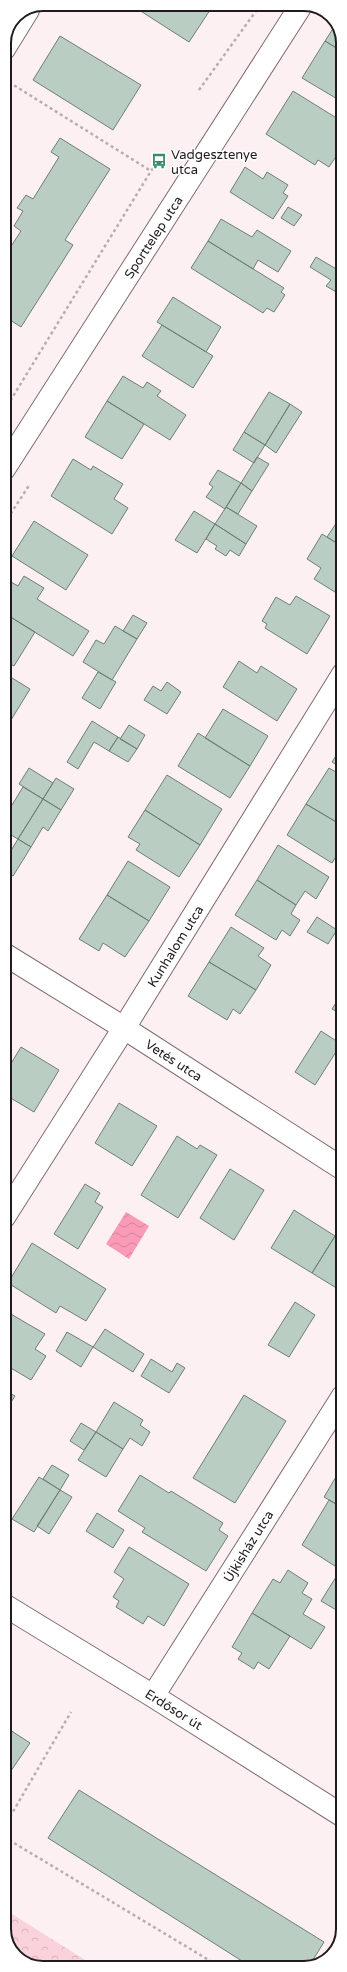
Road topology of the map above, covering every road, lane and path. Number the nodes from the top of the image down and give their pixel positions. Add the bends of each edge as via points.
1 (256, 11) edge
2 (298, 11) edge
3 (21, 21) edge
4 (12, 35) edge
5 (11, 83) edge
6 (199, 90) dead end
7 (159, 161) dead end
8 (151, 171) junction
9 (11, 400) edge
10 (11, 458) edge
11 (336, 685) edge
12 (11, 958) edge
13 (124, 1028) junction
14 (336, 1164) edge
15 (11, 1206) edge
16 (336, 1407) edge
17 (11, 1609) edge
18 (153, 1696) junction
19 (71, 1712) dead end
20 (336, 1812) edge
21 (11, 1815) edge
22 (11, 1841) edge
23 (210, 1961) edge

1 - 6 path
2 - 10 street, Sporttelep utca
3 - 4 street
5 - 8 path
7 - 8 path
8 - 9 path
11 - 13 street, Kunhalom utca
12 - 13 street, Vetés utca
13 - 14 street, Vetés utca
13 - 15 street, Kunhalom utca
16 - 18 street, Újkisház utca
17 - 18 street, Erdősor út
18 - 20 street, Erdősor út
19 - 21 path
22 - 23 path

